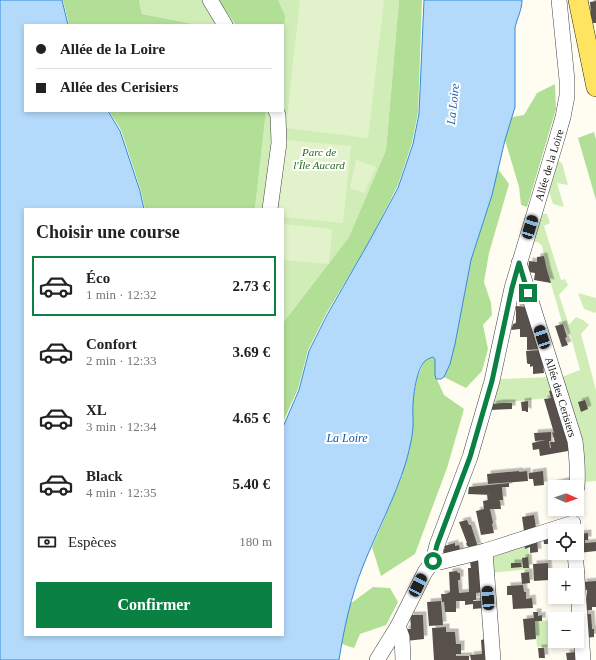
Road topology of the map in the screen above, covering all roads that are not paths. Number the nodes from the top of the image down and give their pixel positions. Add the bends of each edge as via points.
1 (210, 0) edge
2 (559, 0) edge
3 (578, 0) edge
4 (224, 24) edge
5 (596, 87) edge
6 (276, 112) edge
7 (270, 208) edge
8 (519, 263) junction
9 (578, 480) edge
10 (574, 521) edge
11 (485, 551) junction
12 (433, 561) junction
13 (579, 604) edge
14 (398, 626) junction
15 (377, 660) edge
16 (403, 660) edge
17 (493, 660) edge
18 (583, 660) edge

1 - 4 street
2 - 8 street, Allée de la Loire via 567,96
3 - 5 main road
6 - 7 street via 279,143
8 - 9 street, Allée des Cerisiers via 575,441
8 - 12 street, Allée de la Loire via 492,381 470,457
10 - 11 street
11 - 12 street via 440,562
11 - 17 street
12 - 14 street, Allée de la Loire
13 - 18 street
14 - 15 street, Allée de la Loire
14 - 16 street via 402,638

